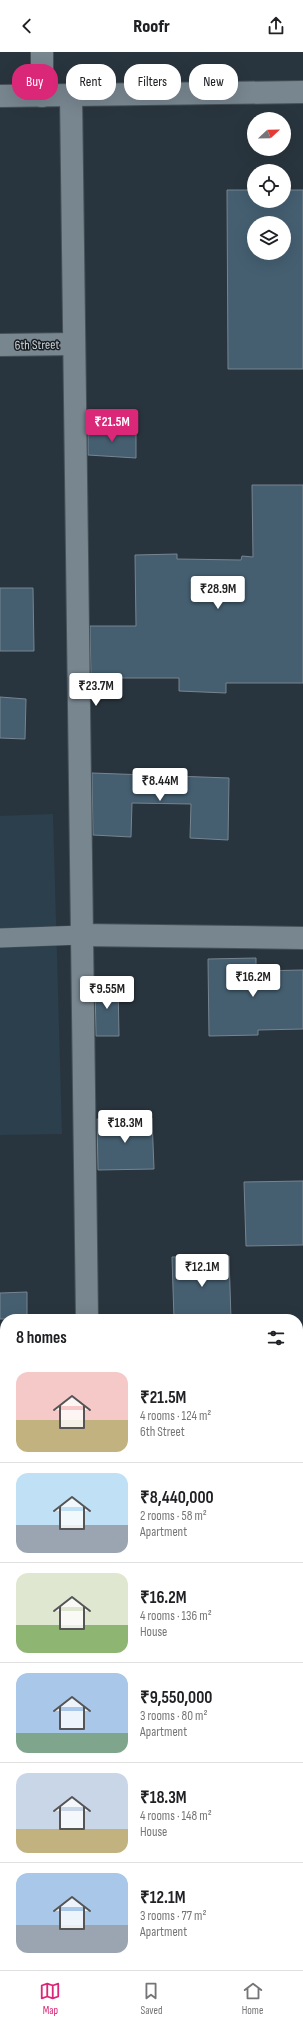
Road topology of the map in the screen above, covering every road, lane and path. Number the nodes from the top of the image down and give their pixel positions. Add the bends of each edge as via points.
1 (42, 52) edge
2 (42, 64) edge
3 (303, 92) edge
4 (116, 94) edge
5 (0, 96) edge
6 (12, 96) edge
7 (71, 100) edge
8 (74, 344) junction
9 (0, 345) edge
10 (82, 935) junction
11 (0, 938) edge
12 (303, 938) edge
13 (87, 1314) edge

1 - 2 street
3 - 4 street
5 - 6 street
7 - 8 street
8 - 9 street, 6th Street
8 - 10 street
10 - 11 lane
10 - 12 street
10 - 13 street

